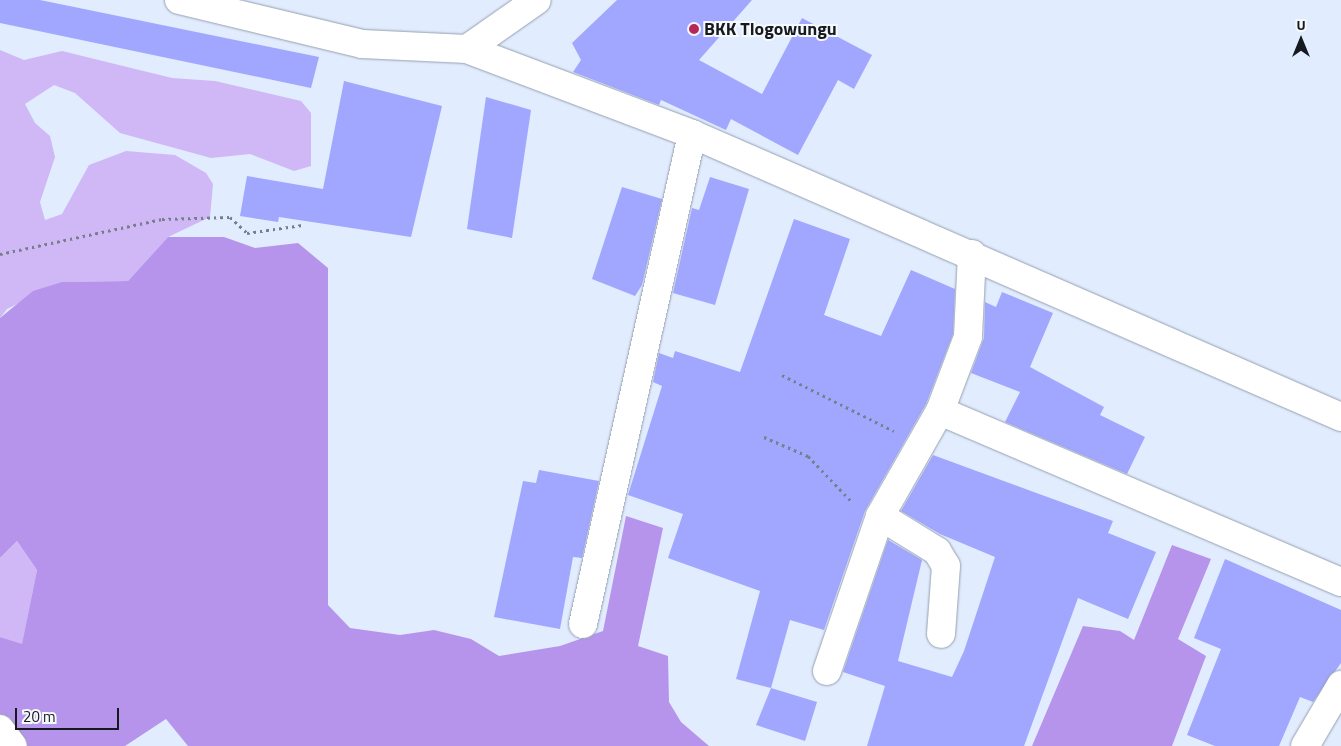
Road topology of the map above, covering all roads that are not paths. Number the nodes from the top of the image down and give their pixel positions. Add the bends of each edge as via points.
1 (179, 0) edge
2 (536, 0) edge
3 (467, 49) junction
4 (692, 134) junction
5 (972, 254) junction
6 (940, 411) junction
7 (1341, 417) edge
8 (880, 516) junction
9 (1341, 582) edge
10 (583, 624) dead end
11 (941, 634) dead end
12 (827, 671) dead end
13 (1341, 685) edge
14 (0, 729) edge
15 (13, 746) edge
16 (1305, 746) edge

1 - 3 street via 362,44
2 - 3 street
3 - 4 street
4 - 5 street
4 - 10 street
5 - 6 street via 968,337
5 - 7 street
6 - 8 street
6 - 9 street
8 - 11 street via 937,551 946,566
8 - 12 street
13 - 16 street
14 - 15 street

